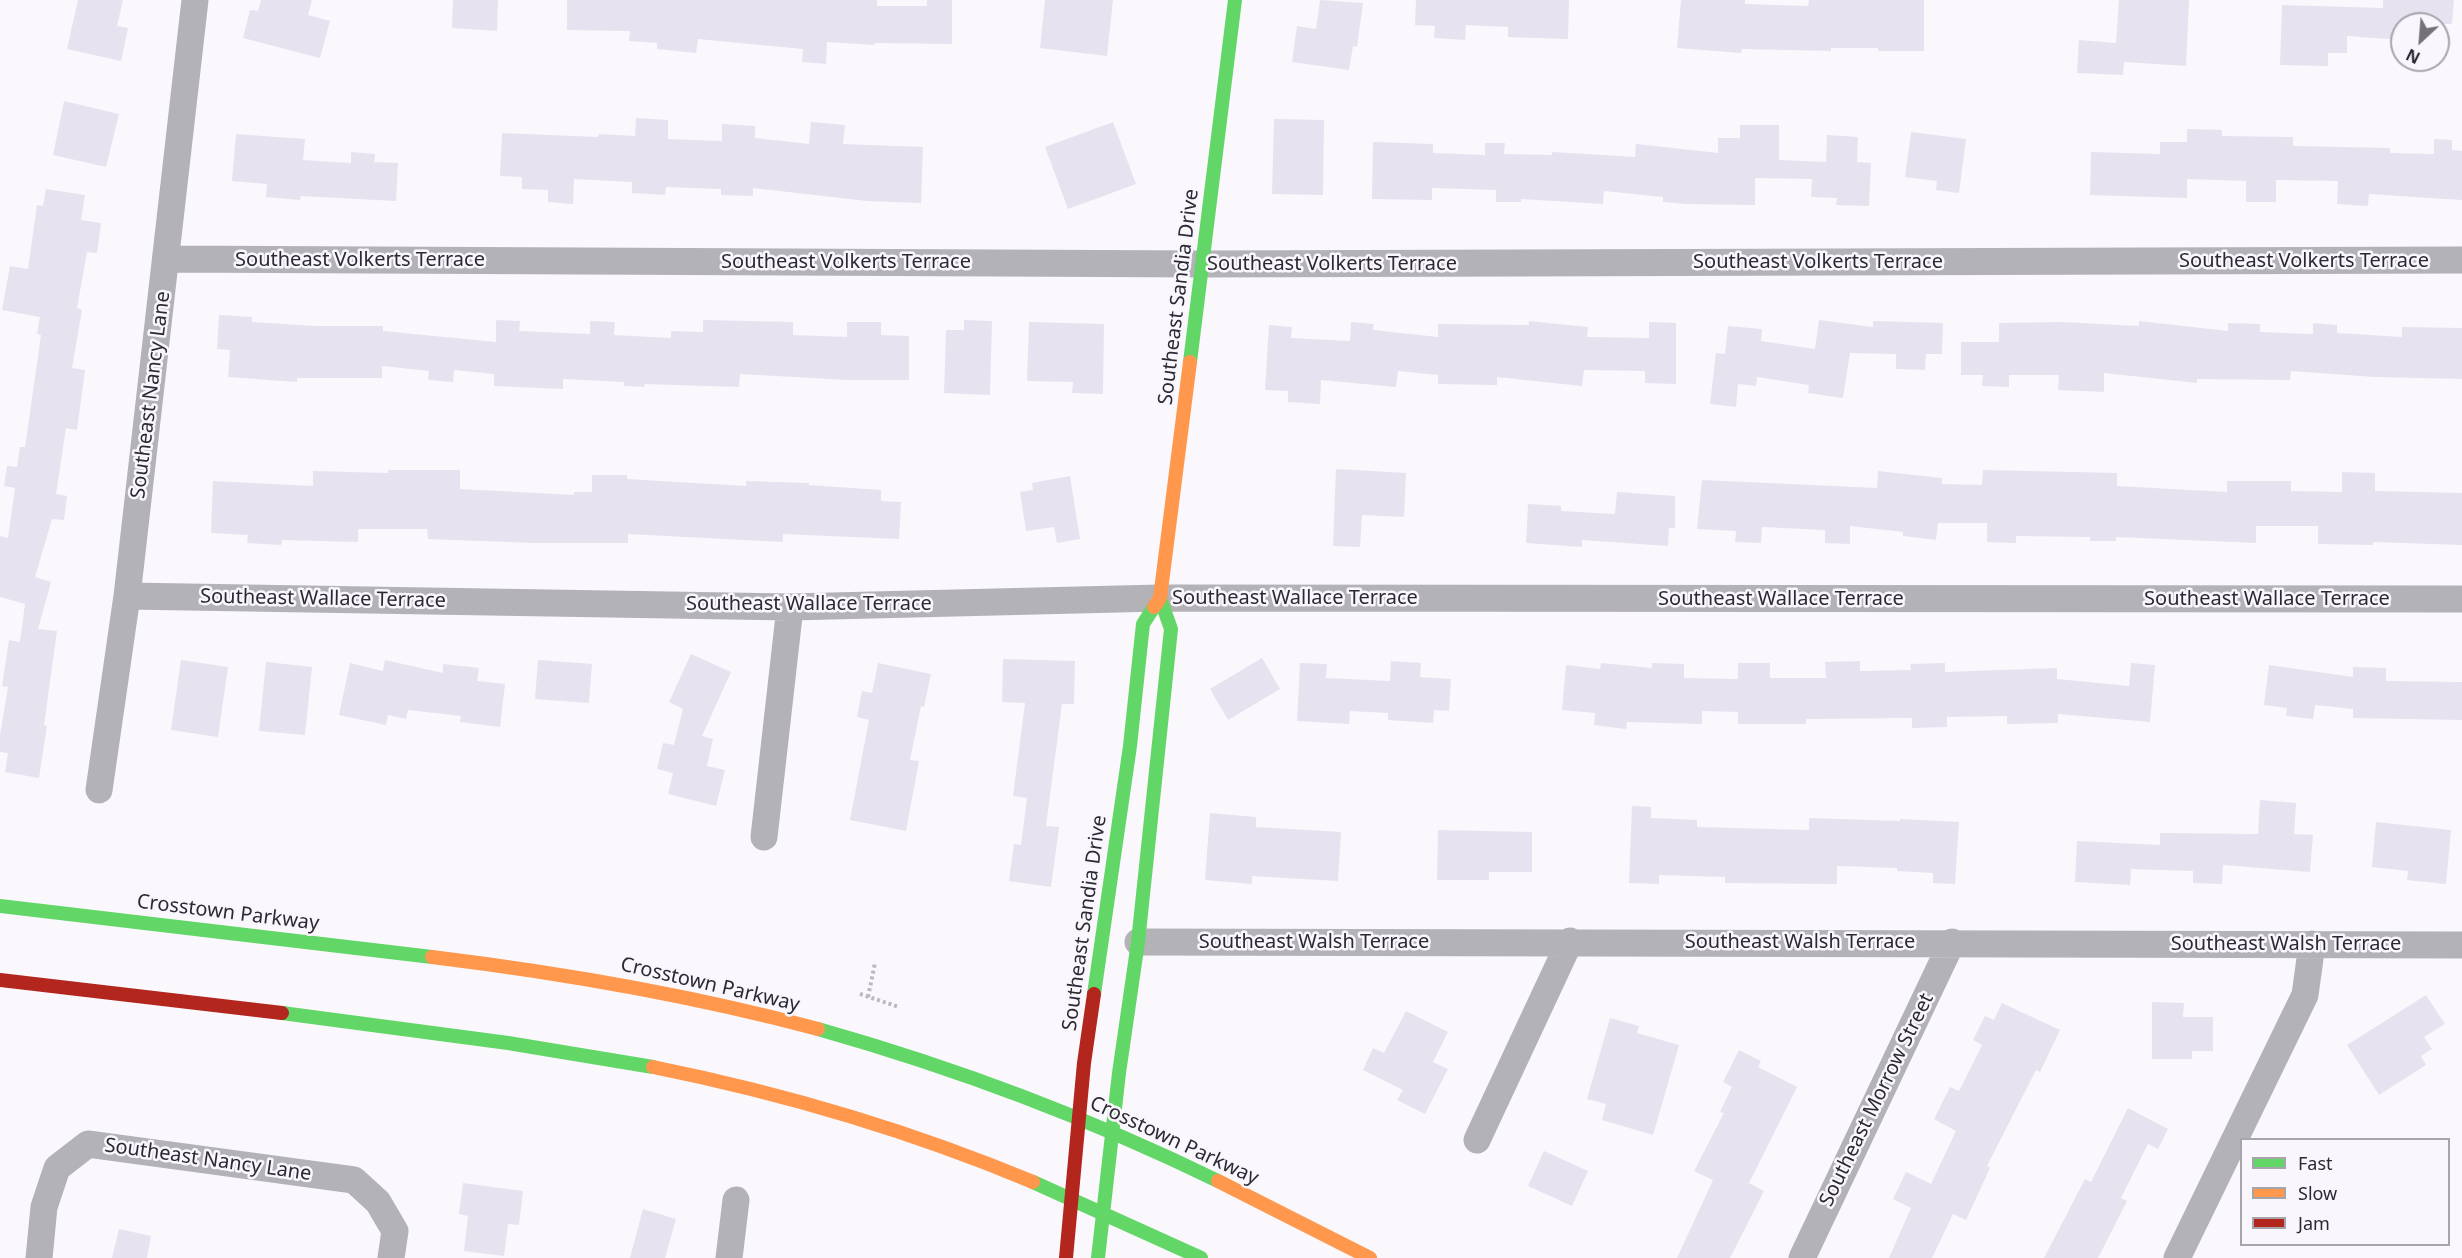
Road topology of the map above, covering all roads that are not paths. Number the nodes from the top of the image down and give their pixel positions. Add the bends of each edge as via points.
1 (195, 0) edge
2 (1235, 0) edge
3 (167, 259) junction
4 (2462, 260) edge
5 (1203, 264) junction
6 (128, 596) junction
7 (1160, 598) junction
8 (2462, 599) edge
9 (790, 607) junction
10 (99, 790) dead end
11 (764, 837) dead end
12 (0, 906) edge
13 (1570, 941) junction
14 (1138, 942) junction
15 (1952, 942) junction
16 (2312, 944) junction
17 (2462, 945) edge
18 (0, 980) edge
19 (1078, 1117) junction
20 (1112, 1132) junction
21 (1477, 1140) dead end
22 (1070, 1196) junction
23 (736, 1200) dead end
24 (1104, 1212) junction
25 (39, 1258) edge
26 (391, 1258) edge
27 (729, 1258) edge
28 (1066, 1258) edge
29 (1098, 1258) edge
30 (1201, 1258) edge
31 (1370, 1258) edge
32 (1802, 1258) edge
33 (2177, 1258) edge

1 - 3 street, Southeast Nancy Lane
2 - 5 main road, Southeast Sandia Drive
3 - 5 street, Southeast Volkerts Terrace
3 - 6 street, Southeast Nancy Lane
4 - 5 street, Southeast Volkerts Terrace
5 - 7 main road, Southeast Sandia Drive
6 - 9 street, Southeast Wallace Terrace
6 - 10 street, Southeast Nancy Lane
7 - 8 street, Southeast Wallace Terrace
7 - 9 street, Southeast Wallace Terrace
7 - 14 main road, Southeast Sandia Drive via 1171,629
7 - 19 main road, Southeast Sandia Drive via 1143,624 1130,746
9 - 11 street
12 - 19 main road, Crosstown Parkway via 500,965 662,992 863,1042
13 - 14 street, Southeast Walsh Terrace
13 - 15 street, Southeast Walsh Terrace
13 - 21 street
14 - 20 main road, Southeast Sandia Drive
15 - 16 street, Southeast Walsh Terrace
15 - 32 street, Southeast Morrow Street
16 - 17 street, Southeast Walsh Terrace
16 - 33 street via 2305,995
18 - 22 main road via 513,1042 656,1067 857,1118 962,1153
19 - 20 main road, Crosstown Parkway
19 - 22 main road, Southeast Sandia Drive
20 - 24 main road, Southeast Sandia Drive
20 - 31 main road, Crosstown Parkway
22 - 24 main road
22 - 28 main road, Southeast Sandia Drive
23 - 27 street
24 - 29 main road, Southeast Sandia Drive
24 - 30 main road
25 - 26 street, Southeast Nancy Lane via 44,1207 57,1168 88,1144 354,1180 378,1202 395,1231

